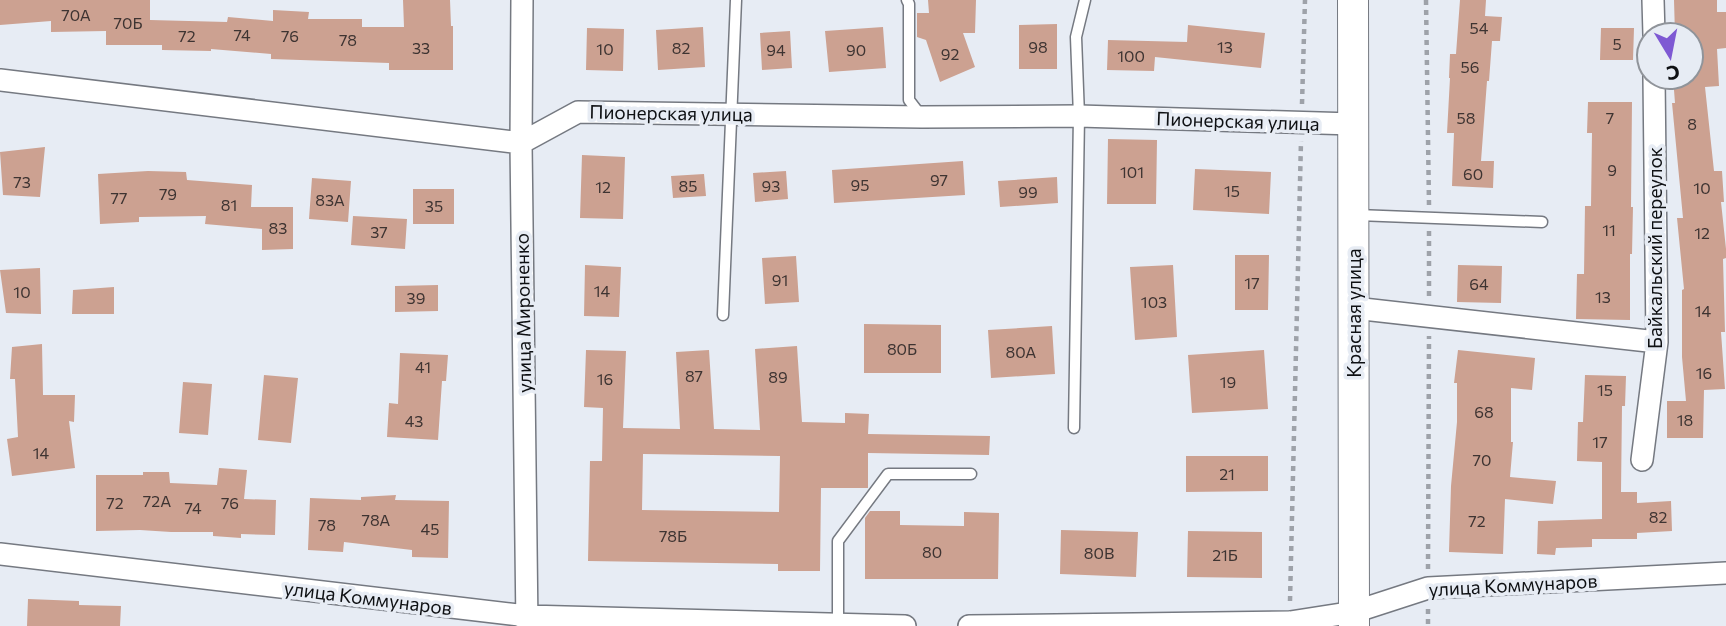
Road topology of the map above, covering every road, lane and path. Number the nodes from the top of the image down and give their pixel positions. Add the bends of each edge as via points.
1 (522, 0) edge
2 (736, 0) edge
3 (906, 0) edge
4 (1085, 0) edge
5 (1305, 0) edge
6 (1353, 0) edge
7 (1653, 0) edge
8 (1654, 21) edge
9 (0, 80) edge
10 (1654, 91) edge
11 (732, 114) junction
12 (1079, 116) junction
13 (922, 117) junction
14 (1301, 124) junction
15 (1353, 124) junction
16 (521, 143) junction
17 (1354, 215) junction
18 (1542, 222) dead end
19 (1354, 308) junction
20 (723, 315) dead end
21 (1657, 342) junction
22 (1074, 428) dead end
23 (1642, 460) dead end
24 (971, 474) dead end
25 (0, 554) edge
26 (1726, 573) edge
27 (1354, 619) edge
28 (527, 621) edge
29 (1290, 622) junction
30 (838, 624) junction
31 (905, 626) edge
32 (969, 626) edge

1 - 16 street, улица Мироненко
2 - 11 lane
3 - 13 lane via 909,100
4 - 12 lane via 1076,37
5 - 14 path
6 - 15 main road, Красная улица
7 - 8 street
9 - 16 street
10 - 21 street, Байкальский переулок
11 - 13 street, Пионерская улица
11 - 16 street, Пионерская улица via 578,112
11 - 20 lane
12 - 13 street, Пионерская улица
12 - 14 street, Пионерская улица
12 - 22 lane
14 - 15 street, Пионерская улица
14 - 29 path
15 - 17 main road, Красная улица
16 - 28 street, улица Мироненко
17 - 18 lane
17 - 19 main road, Красная улица
19 - 21 street
19 - 27 main road, Красная улица
21 - 23 street, Байкальский переулок
24 - 30 lane via 888,474 838,541
25 - 28 street, улица Коммунаров
26 - 27 street, улица Коммунаров via 1428,588
27 - 29 street, улица Коммунаров
28 - 30 street, улица Коммунаров
29 - 32 street, улица Коммунаров
30 - 31 street, улица Коммунаров

